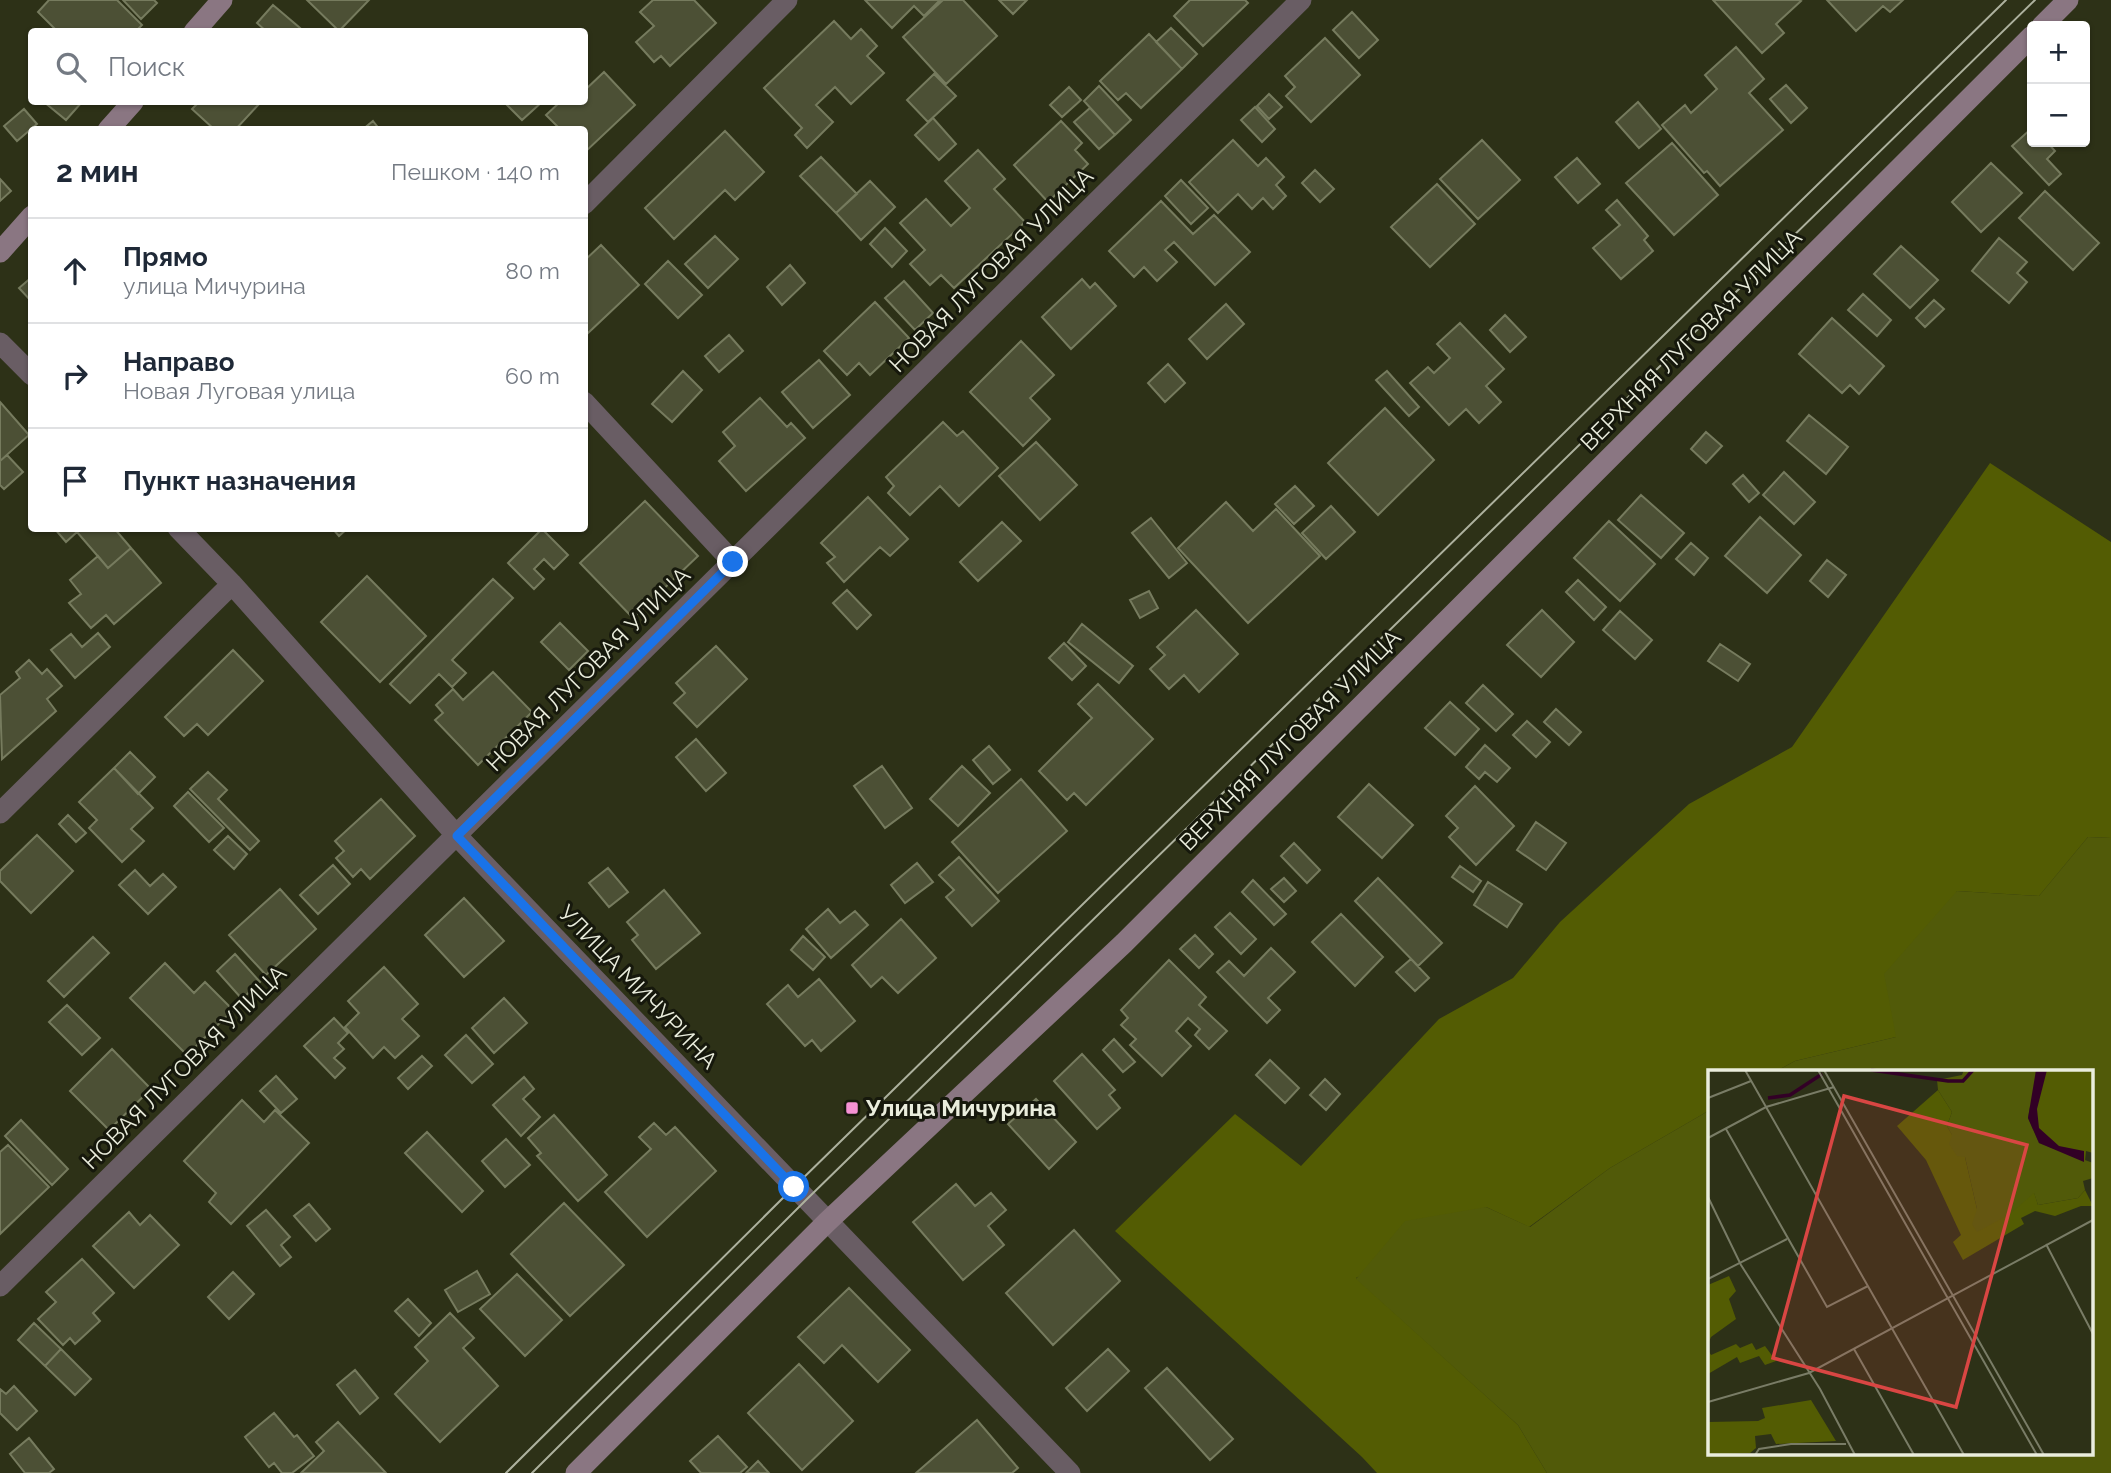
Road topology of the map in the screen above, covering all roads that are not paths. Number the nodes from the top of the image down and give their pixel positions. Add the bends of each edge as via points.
1 (222, 0) edge
2 (786, 0) edge
3 (1301, 0) edge
4 (2068, 0) edge
5 (2047, 21) edge
6 (198, 28) edge
7 (2027, 41) edge
8 (130, 105) edge
9 (112, 126) edge
10 (588, 200) edge
11 (28, 220) edge
12 (0, 252) edge
13 (0, 343) edge
14 (28, 371) edge
15 (588, 406) edge
16 (182, 532) edge
17 (733, 562) junction
18 (232, 584) junction
19 (0, 813) edge
20 (457, 836) junction
21 (827, 1222) junction
22 (0, 1286) edge
23 (576, 1473) edge
24 (1070, 1473) edge

1 - 6 main road
2 - 10 street
3 - 17 street, НОВАЯ ЛУГОВАЯ УЛИЦА
4 - 5 main road
7 - 21 main road, ВЕРХНЯЯ ЛУГОВАЯ УЛИЦА via 1134,934
8 - 9 main road
11 - 12 main road
13 - 14 street
15 - 17 street
16 - 18 street, УЛИЦА МИЧУРИНА
17 - 20 street, НОВАЯ ЛУГОВАЯ УЛИЦА
18 - 19 street
18 - 20 street, УЛИЦА МИЧУРИНА
20 - 21 street, УЛИЦА МИЧУРИНА
20 - 22 street, НОВАЯ ЛУГОВАЯ УЛИЦА
21 - 23 main road, ВЕРХНЯЯ ЛУГОВАЯ УЛИЦА
21 - 24 street, УЛИЦА МИЧУРИНА

